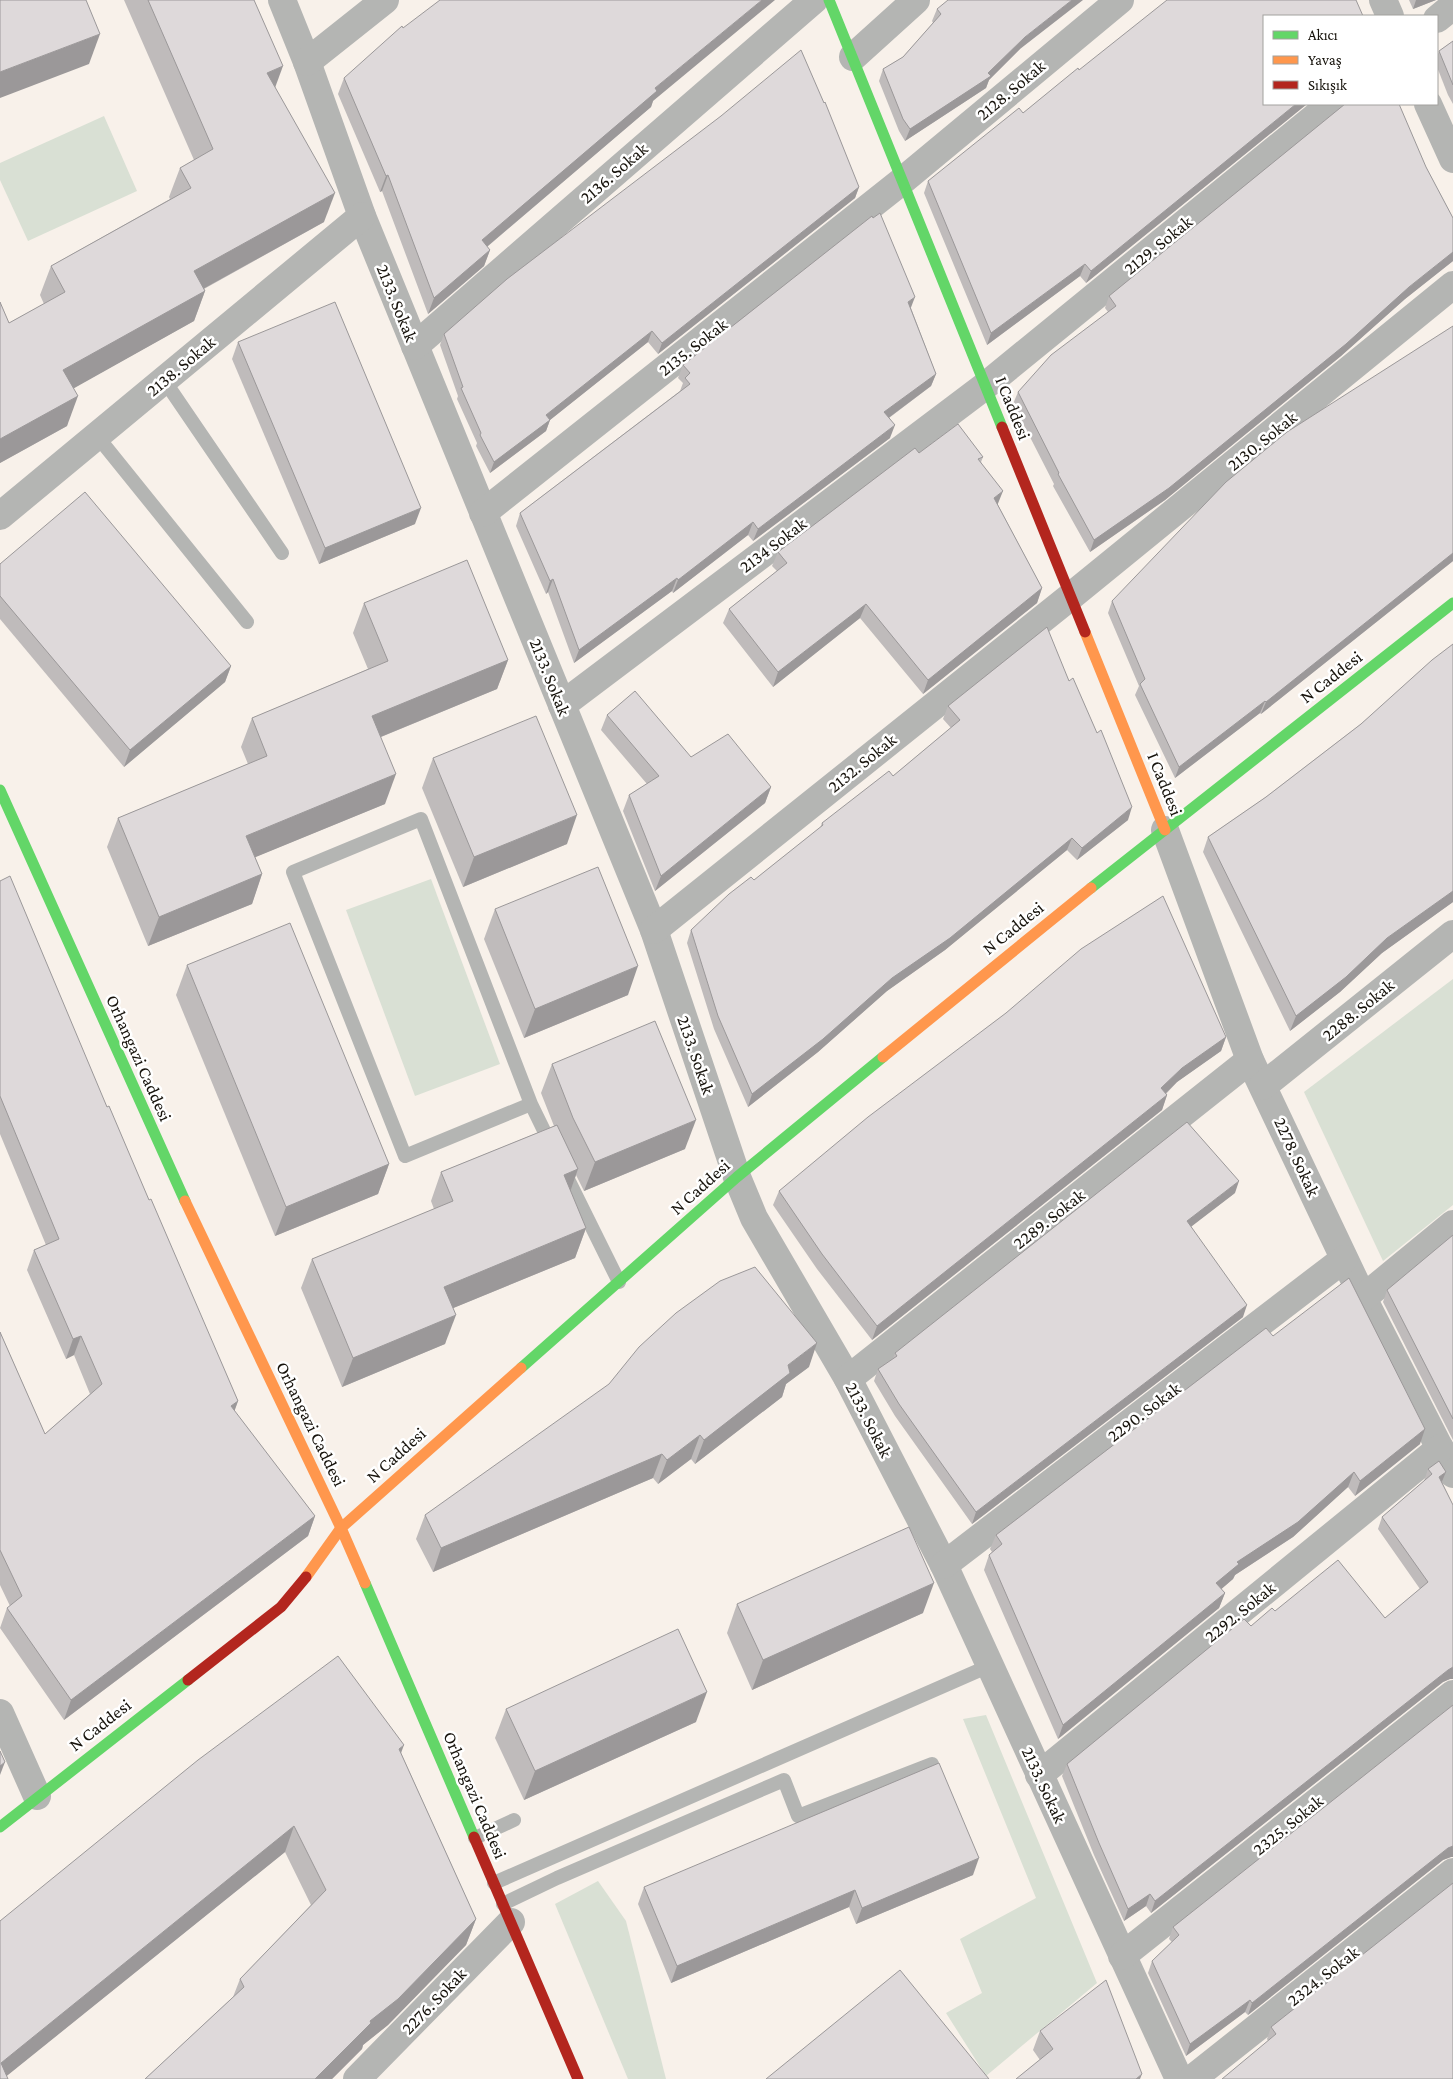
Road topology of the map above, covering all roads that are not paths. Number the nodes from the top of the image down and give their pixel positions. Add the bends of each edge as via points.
1 (282, 0) edge
2 (385, 0) edge
3 (814, 0) edge
4 (829, 0) edge
5 (916, 0) edge
6 (1120, 0) edge
7 (1382, 0) edge
8 (1453, 6) edge
9 (1390, 15) edge
10 (1438, 18) edge
11 (853, 57) junction
12 (307, 62) junction
13 (1330, 105) edge
14 (1428, 105) edge
15 (1453, 159) edge
16 (902, 181) junction
17 (362, 216) junction
18 (1453, 285) edge
19 (414, 346) junction
20 (164, 380) junction
21 (985, 386) junction
22 (97, 436) junction
23 (483, 513) junction
24 (0, 516) edge
25 (282, 553) dead end
26 (1070, 597) junction
27 (1453, 604) edge
28 (247, 622) dead end
29 (562, 705) junction
30 (0, 790) edge
31 (1164, 830) junction
32 (654, 930) junction
33 (1453, 934) edge
34 (1250, 1060) junction
35 (1263, 1086) junction
36 (531, 1104) junction
37 (737, 1177) junction
38 (1453, 1224) edge
39 (1344, 1259) junction
40 (620, 1282) junction
41 (1363, 1298) junction
42 (848, 1379) junction
43 (1440, 1448) junction
44 (1453, 1474) edge
45 (341, 1528) junction
46 (944, 1565) junction
47 (989, 1666) junction
48 (1453, 1694) edge
49 (0, 1713) edge
50 (932, 1764) edge
51 (1039, 1775) junction
52 (37, 1796) junction
53 (514, 1820) dead end
54 (0, 1827) edge
55 (475, 1838) junction
56 (1453, 1872) edge
57 (494, 1883) junction
58 (507, 1913) junction
59 (1122, 1956) junction
60 (357, 2079) edge
61 (578, 2079) edge
62 (1179, 2079) edge
63 (1192, 2079) edge

1 - 12 street, 2133. Sokak
2 - 12 street
3 - 19 street, 2136. Sokak
4 - 11 street, I Caddesi
5 - 11 street
6 - 16 street, 2128. Sokak
7 - 9 street
8 - 10 street
11 - 16 street, I Caddesi
12 - 17 street, 2133. Sokak
13 - 21 street, 2129. Sokak
14 - 15 street
16 - 21 street, I Caddesi
16 - 23 street, 2135. Sokak
17 - 19 street, 2133. Sokak
17 - 20 street, 2138. Sokak
18 - 26 street, 2130. Sokak
19 - 23 street, 2133. Sokak
20 - 22 street, 2138. Sokak
20 - 25 lane
21 - 26 street, I Caddesi
21 - 29 street, 2134 Sokak
22 - 24 street, 2138. Sokak
22 - 28 lane
23 - 29 street, 2133. Sokak
26 - 31 street, I Caddesi
26 - 32 street, 2132. Sokak
27 - 31 street, N Caddesi
29 - 32 street, 2133. Sokak
30 - 45 street, Orhangazi Caddesi via 165,1160
31 - 34 street, 2278. Sokak
31 - 37 street, N Caddesi
32 - 37 street, 2133. Sokak
33 - 35 street, 2288. Sokak
34 - 35 street, 2278. Sokak
34 - 42 street, 2289. Sokak
35 - 39 street, 2278. Sokak
36 - 36 lane via 405,1156 293,872 421,819
36 - 40 lane
37 - 40 street, N Caddesi
37 - 42 street, 2133. Sokak via 754,1218
38 - 41 street
39 - 41 street, 2278. Sokak
39 - 46 street, 2290. Sokak
40 - 45 street, N Caddesi
41 - 43 street, 2278. Sokak
42 - 46 street, 2133. Sokak
43 - 44 street, 2278. Sokak
43 - 51 street, 2292. Sokak
45 - 52 street, N Caddesi via 315,1567 281,1607
45 - 55 street, Orhangazi Caddesi
46 - 47 street, 2133. Sokak
47 - 51 street, 2133. Sokak
47 - 57 lane
48 - 59 street, 2325. Sokak
49 - 52 street
50 - 58 lane via 798,1816 784,1780 558,1878
51 - 59 street, 2133. Sokak
52 - 54 street, N Caddesi
53 - 55 lane
55 - 57 street, Orhangazi Caddesi
56 - 63 street, 2324. Sokak
57 - 58 street, Orhangazi Caddesi
58 - 60 street, 2276. Sokak
58 - 61 street, Orhangazi Caddesi
59 - 62 street, 2133. Sokak

